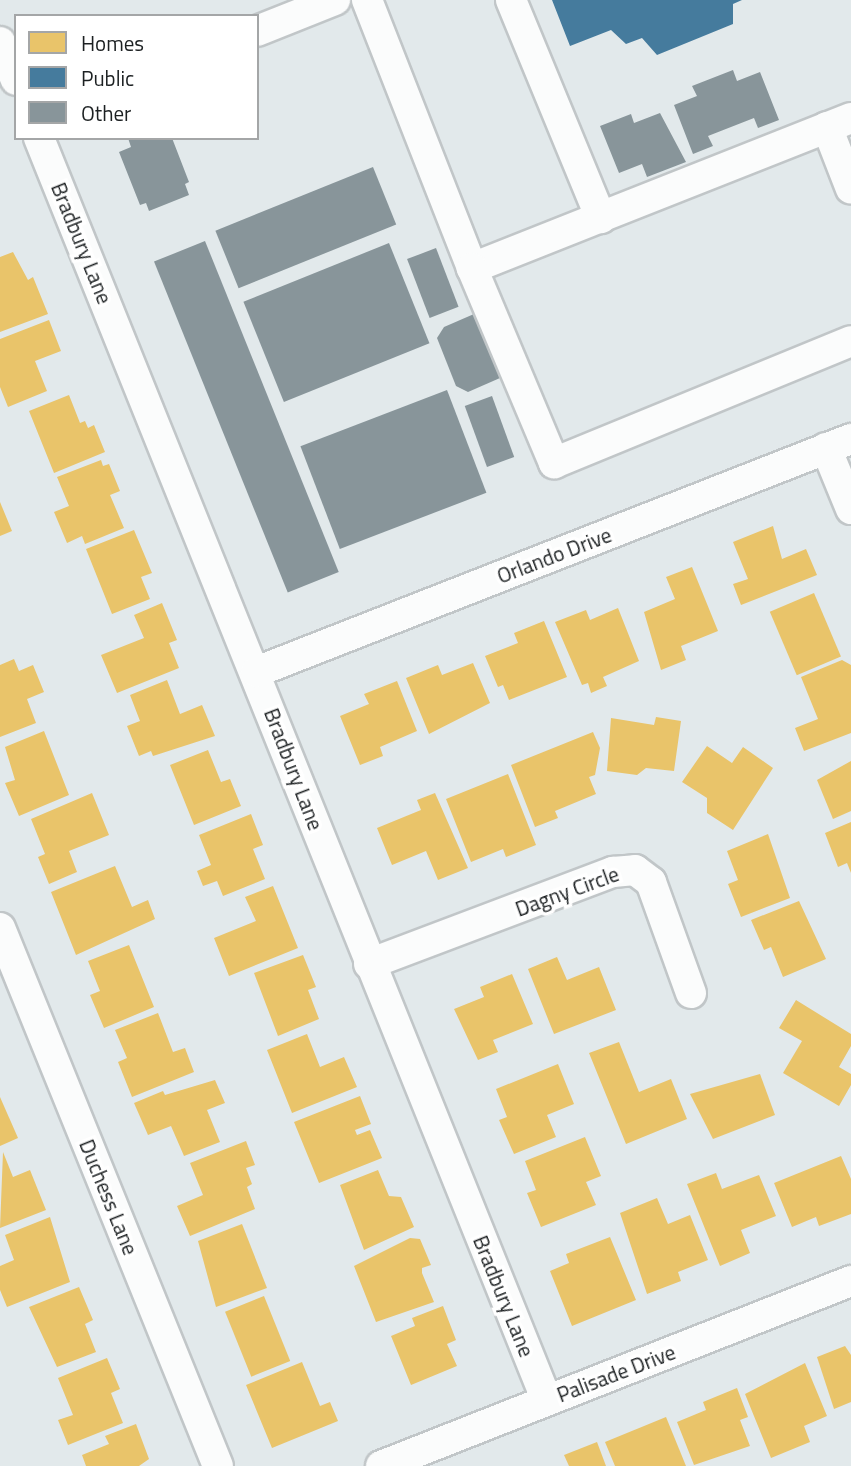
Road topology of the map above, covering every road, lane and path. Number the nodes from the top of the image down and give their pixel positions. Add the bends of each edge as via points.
1 (335, 0) edge
2 (367, 0) edge
3 (511, 0) edge
4 (259, 29) edge
5 (0, 42) edge
6 (14, 75) edge
7 (839, 122) edge
8 (40, 140) edge
9 (851, 189) edge
10 (601, 218) junction
11 (472, 268) junction
12 (851, 341) edge
13 (839, 444) edge
14 (851, 509) edge
15 (257, 672) junction
16 (0, 928) edge
17 (369, 964) junction
18 (691, 993) dead end
19 (851, 1281) edge
20 (547, 1401) junction
21 (218, 1466) edge
22 (381, 1466) edge

1 - 4 street
2 - 11 street
3 - 10 street
5 - 6 street
7 - 9 street
7 - 10 street
8 - 15 street, Bradbury Lane
10 - 11 street
11 - 12 street via 554,463
13 - 14 street
13 - 15 street, Orlando Drive
15 - 17 street, Bradbury Lane
16 - 21 street, Duchess Lane
17 - 18 street, Dagny Circle via 612,872 635,870 651,882
17 - 20 street, Bradbury Lane
19 - 20 street, Palisade Drive
20 - 22 street, Palisade Drive

